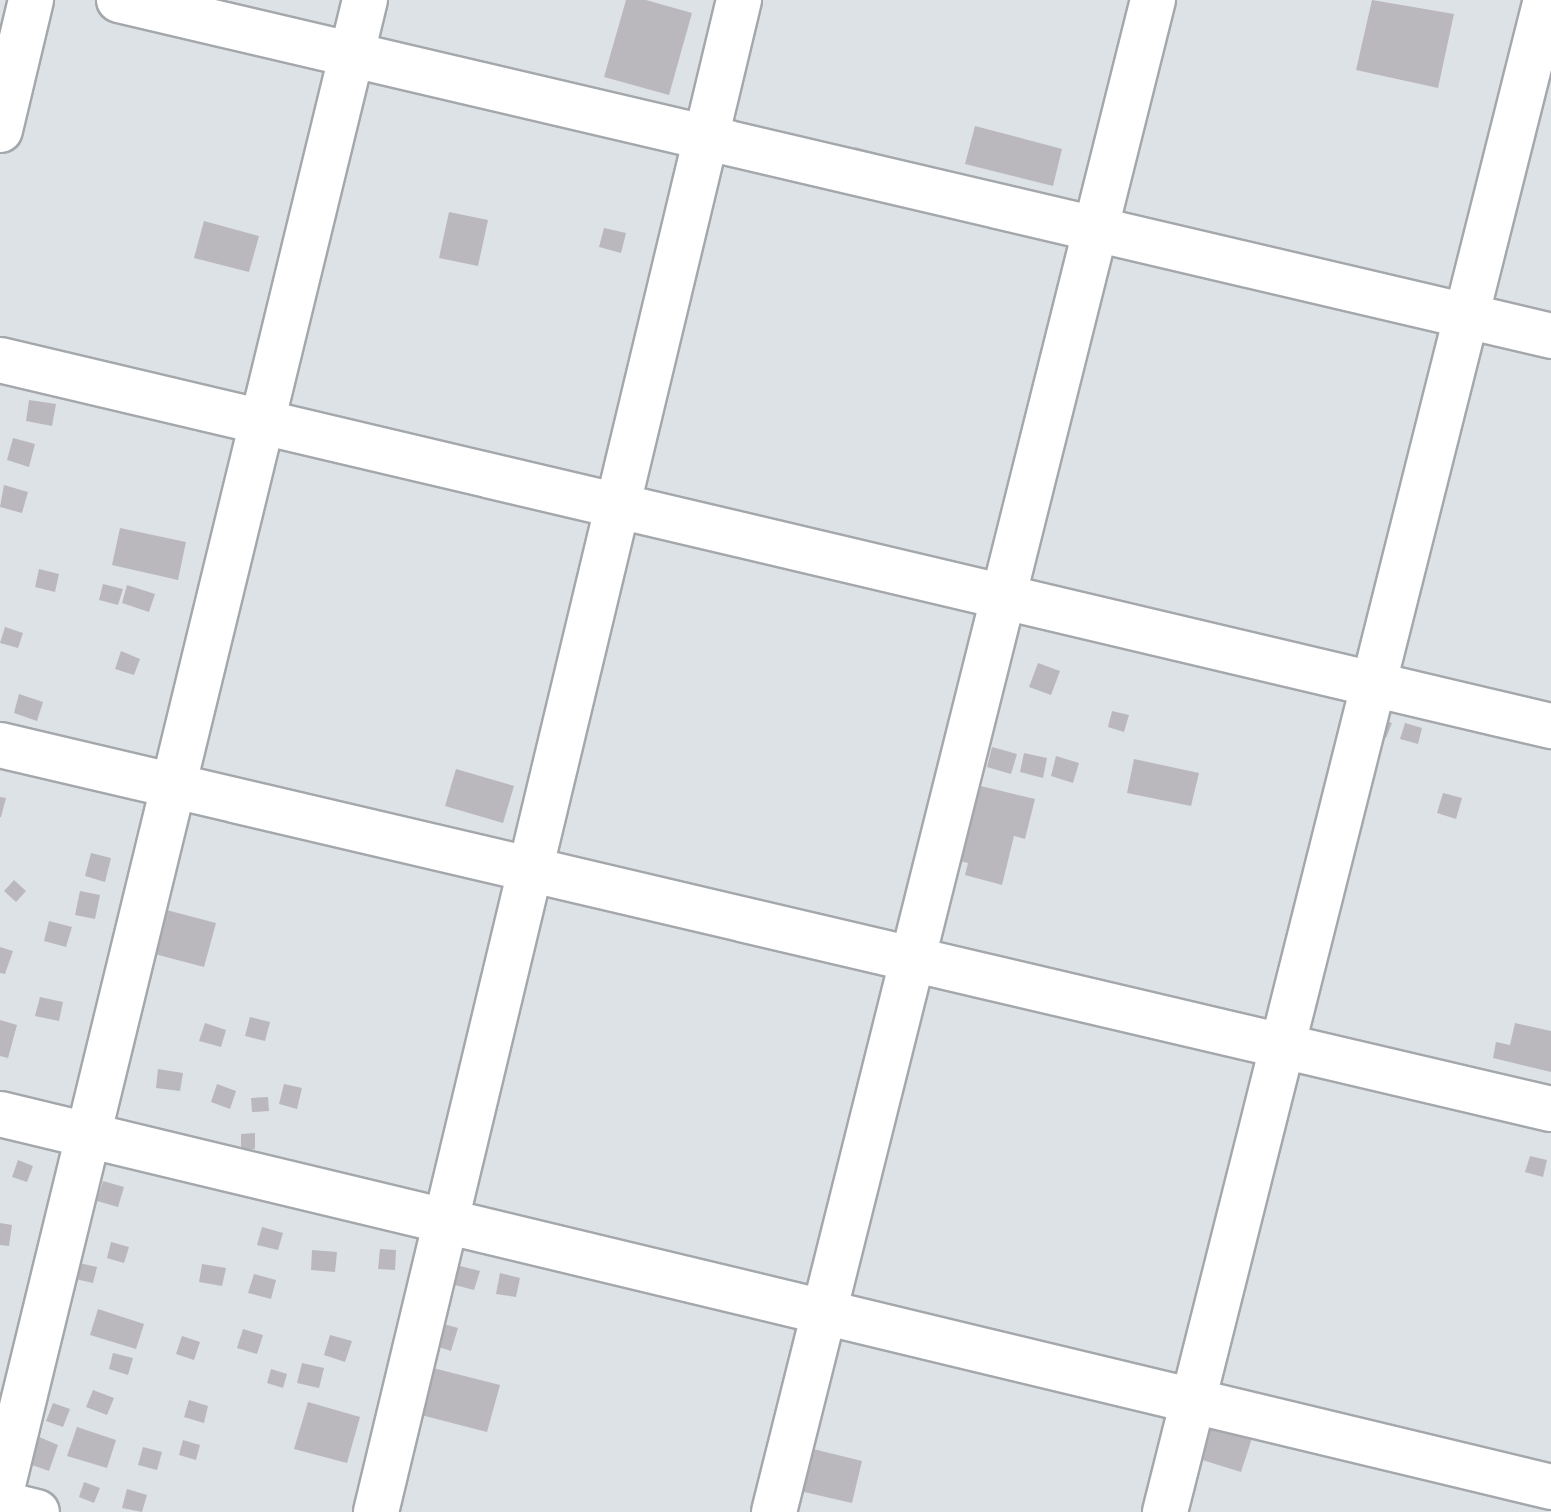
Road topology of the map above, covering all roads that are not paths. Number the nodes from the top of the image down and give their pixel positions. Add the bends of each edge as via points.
1 (31, 0) edge
2 (119, 0) edge
3 (365, 0) edge
4 (739, 0) edge
5 (1153, 0) edge
6 (1546, 0) edge
7 (351, 55) junction
8 (0, 130) edge
9 (706, 138) junction
10 (1096, 229) junction
11 (1466, 317) junction
12 (1551, 336) edge
13 (0, 360) edge
14 (262, 422) junction
15 (618, 506) junction
16 (1004, 597) junction
17 (1374, 684) junction
18 (1551, 726) edge
19 (0, 745) edge
20 (173, 786) junction
21 (531, 870) junction
22 (913, 959) junction
23 (1283, 1046) junction
24 (1551, 1109) edge
25 (0, 1114) edge
26 (88, 1135) junction
27 (446, 1221) junction
28 (824, 1312) junction
29 (1193, 1401) junction
30 (1551, 1487) edge
31 (1551, 1493) edge
32 (0, 1497) edge
33 (0, 1503) edge
34 (37, 1512) edge
35 (376, 1512) edge
36 (774, 1512) edge
37 (1165, 1512) edge
38 (1546, 1512) edge

1 - 8 street
2 - 7 street
3 - 7 street
4 - 9 street
5 - 10 street
6 - 11 street
7 - 9 street
7 - 14 street
9 - 10 street
9 - 15 street
10 - 11 street
10 - 16 street
11 - 12 street
11 - 17 street
13 - 14 street
14 - 15 street
14 - 20 street
15 - 16 street
15 - 21 street
16 - 17 street
16 - 22 street
17 - 18 street
17 - 23 street
19 - 20 street
20 - 21 street
20 - 26 street
21 - 22 street
21 - 27 street
22 - 23 street
22 - 28 street
23 - 24 street
23 - 29 street
25 - 26 street
26 - 27 street
26 - 32 street
27 - 28 street
27 - 35 street
28 - 29 street
28 - 36 street
29 - 30 street
29 - 37 street
31 - 38 street
33 - 34 street

